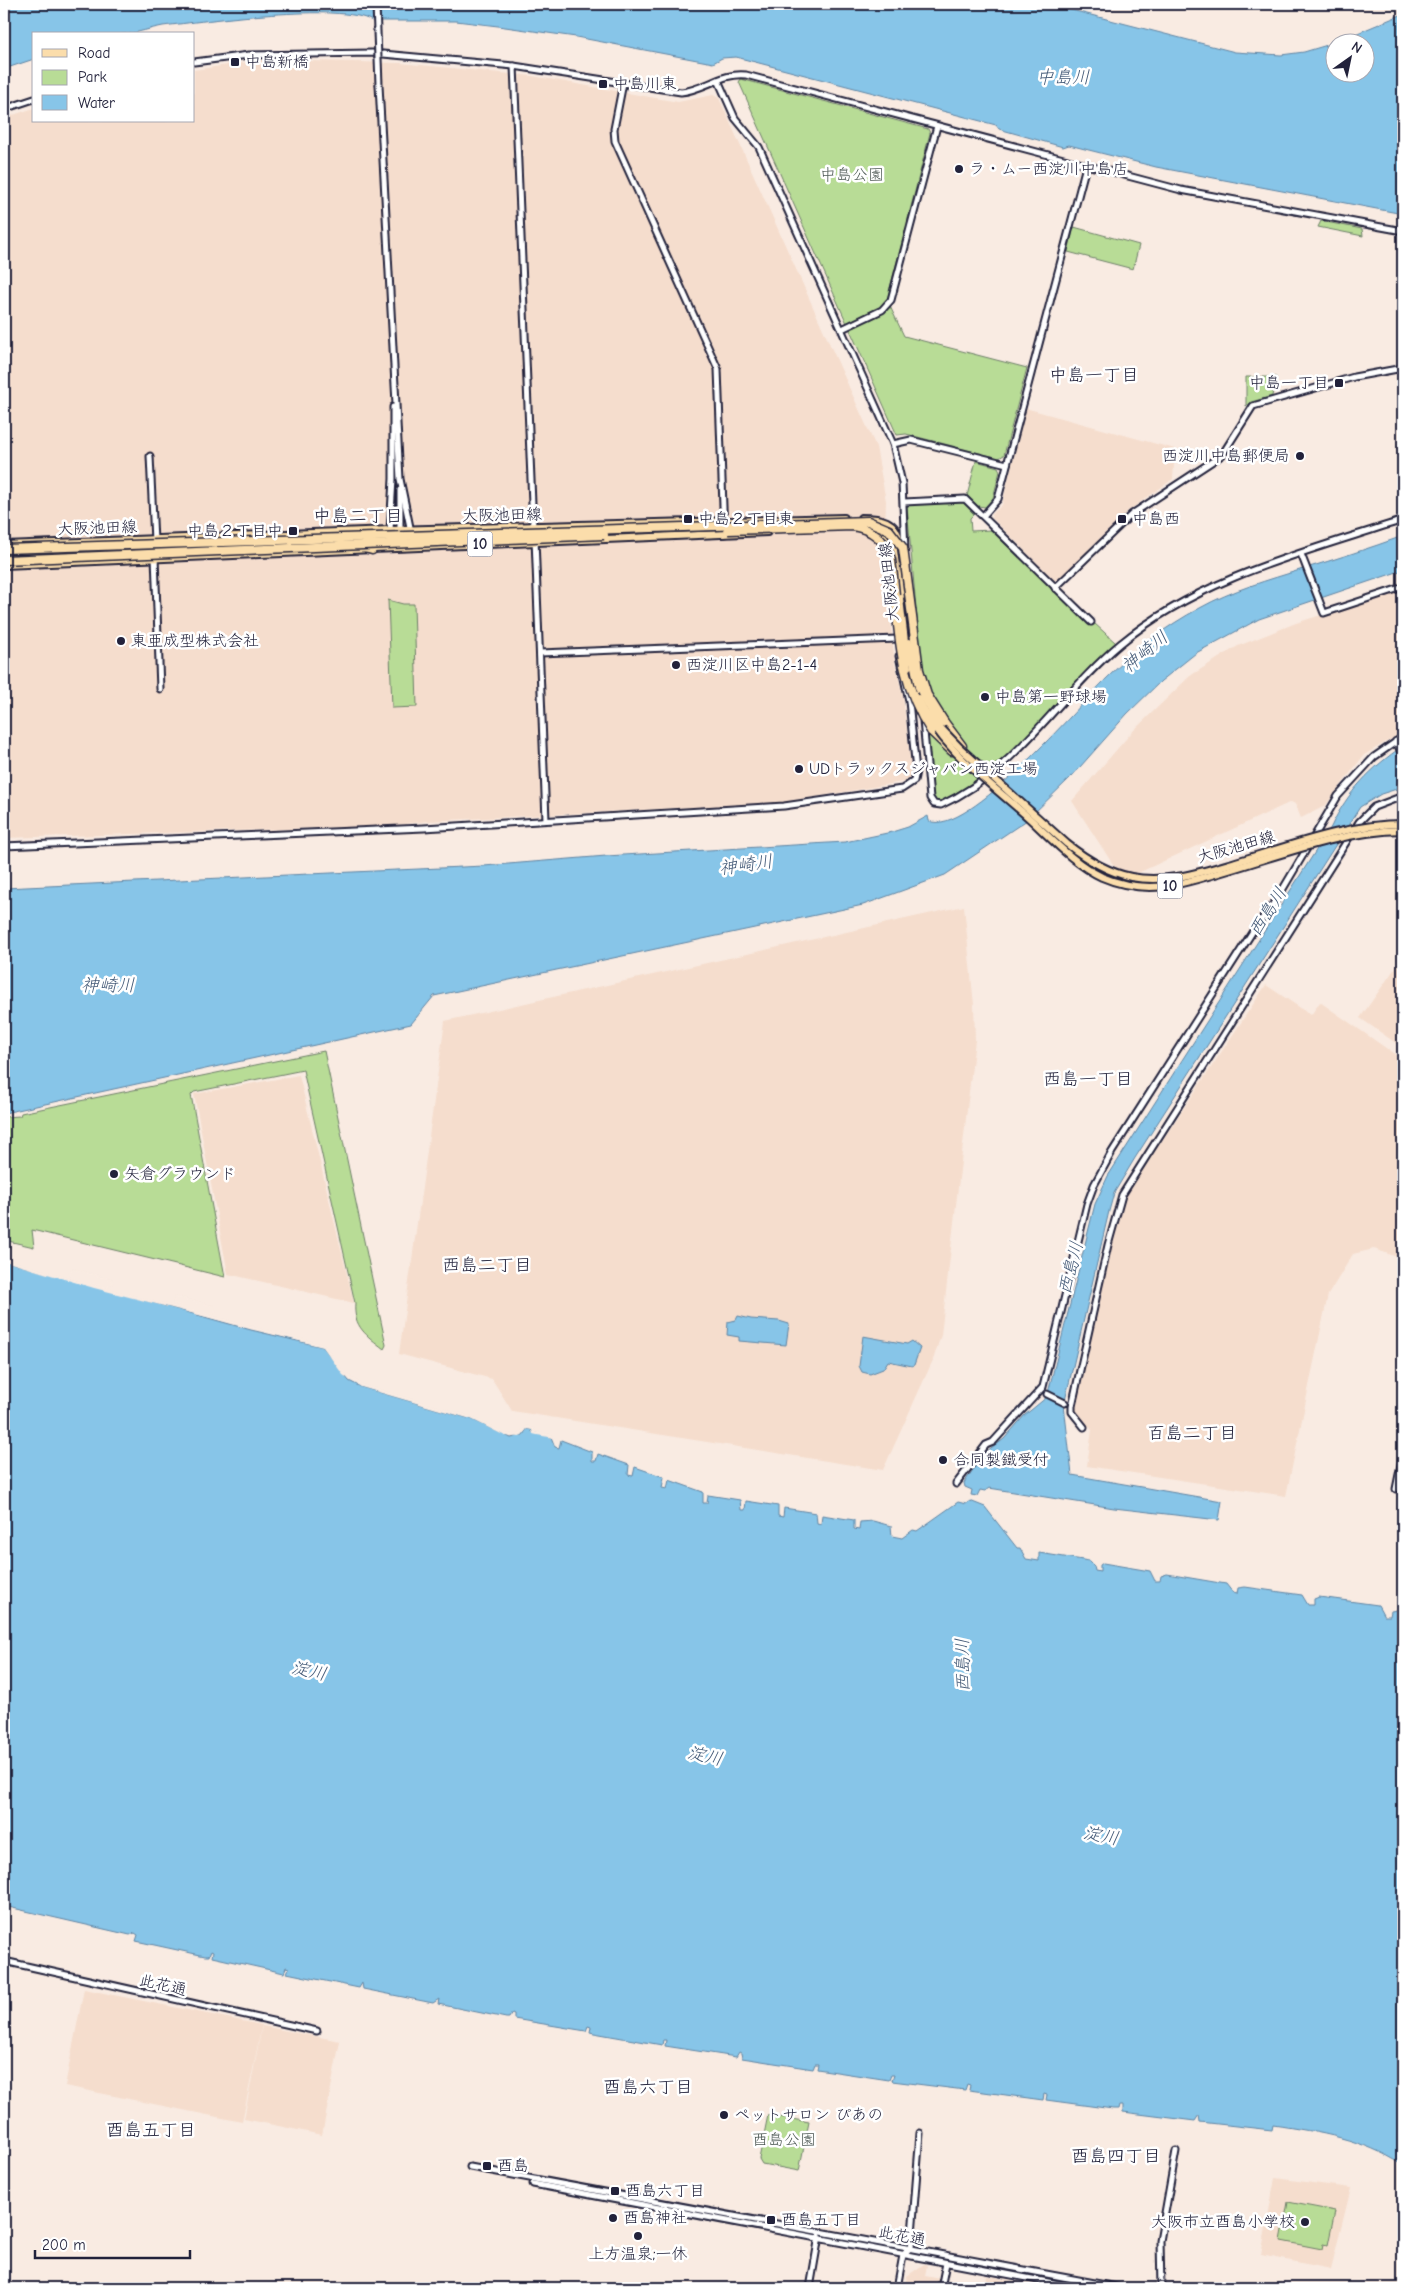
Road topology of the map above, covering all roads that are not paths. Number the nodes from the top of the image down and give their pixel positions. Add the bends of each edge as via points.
1 (376, 4) edge
2 (195, 62) edge
3 (514, 66) junction
4 (718, 80) junction
5 (623, 83) junction
6 (32, 100) edge
7 (4, 109) edge
8 (937, 126) junction
9 (1086, 166) junction
10 (1403, 231) edge
11 (842, 328) junction
12 (1403, 368) edge
13 (393, 387) junction
14 (893, 444) junction
15 (150, 456) dead end
16 (1007, 464) junction
17 (400, 479) junction
18 (904, 502) junction
19 (983, 516) junction
20 (1403, 520) edge
21 (723, 521) junction
22 (533, 528) junction
23 (390, 530) junction
24 (400, 530) junction
25 (410, 530) junction
26 (724, 534) junction
27 (154, 539) junction
28 (536, 542) junction
29 (4, 547) edge
30 (414, 547) junction
31 (154, 549) junction
32 (372, 550) junction
33 (383, 550) junction
34 (109, 553) junction
35 (4, 554) edge
36 (1302, 556) junction
37 (155, 559) junction
38 (4, 560) edge
39 (4, 565) edge
40 (891, 568) dead end
41 (1403, 587) edge
42 (1056, 588) junction
43 (903, 598) junction
44 (1091, 622) dead end
45 (897, 639) junction
46 (540, 653) junction
47 (160, 688) dead end
48 (1403, 737) edge
49 (1397, 743) junction
50 (1403, 757) edge
51 (975, 765) junction
52 (1403, 796) edge
53 (546, 820) junction
54 (1403, 824) edge
55 (1403, 830) edge
56 (4, 846) edge
57 (1047, 1394) dead end
58 (1065, 1403) dead end
59 (1084, 1427) dead end
60 (1403, 1455) edge
61 (956, 1484) dead end
62 (1396, 1489) dead end
63 (4, 1961) edge
64 (317, 2031) dead end
65 (920, 2133) dead end
66 (1176, 2151) dead end
67 (470, 2167) dead end
68 (533, 2184) dead end
69 (819, 2236) junction
70 (908, 2250) junction
71 (903, 2255) junction
72 (946, 2263) junction
73 (810, 2288) edge
74 (897, 2288) edge
75 (941, 2288) edge
76 (1080, 2288) edge
77 (1122, 2288) edge
78 (1161, 2288) edge

1 - 13 street, bridge
2 - 3 street via 249,55 372,53
3 - 5 street
3 - 22 street
4 - 5 street via 698,90 681,92
4 - 8 street via 732,74 746,75
4 - 11 street via 734,118 759,147
5 - 21 street via 614,129 615,140 718,369
6 - 7 street
8 - 9 street
8 - 11 street via 891,300 882,310
9 - 10 street via 1181,190
9 - 16 street
11 - 14 street
12 - 42 street via 1354,377 1254,405 1222,455 1132,514
13 - 17 street
13 - 23 street
14 - 16 street via 911,440
14 - 18 street via 901,471
15 - 27 street
16 - 19 street via 998,499
17 - 24 street
17 - 25 street
18 - 19 street via 961,498
18 - 36 street via 906,565 930,798 939,806 1002,766 1099,664 1143,627 1226,580
19 - 42 street
20 - 36 street
21 - 22 main road, 大阪池田線 / 10
21 - 26 street
21 - 43 main road, 大阪池田線 / 10 via 885,520 894,525 898,533
22 - 25 main road, 大阪池田線 / 10
22 - 28 street
23 - 24 main road, 大阪池田線 / 10
23 - 27 main road, 大阪池田線 / 10
24 - 25 main road, 大阪池田線 / 10
24 - 33 street via 395,542
25 - 30 street
26 - 28 main road, 大阪池田線 / 10
26 - 43 main road, 大阪池田線 / 10 via 868,528 882,531 894,544
27 - 29 main road, 大阪池田線 / 10
27 - 31 street
28 - 30 main road, 大阪池田線 / 10
28 - 46 street
29 - 51 highway, bridge via 854,520 874,522 894,533 904,548 917,662 927,695
30 - 33 main road, 大阪池田線 / 10
31 - 34 highway
31 - 37 street
32 - 33 main road, 大阪池田線 / 10
32 - 34 highway, bridge via 347,543 330,543
32 - 37 main road, 大阪池田線 / 10
34 - 35 highway
34 - 38 highway, bridge
34 - 51 highway, bridge via 321,549 526,538 859,527 875,534 888,551 902,660 916,706 936,737
36 - 41 street via 1324,613
37 - 39 main road, 大阪池田線 / 10
37 - 47 street
40 - 45 street
42 - 44 street
43 - 51 main road, 大阪池田線 / 10, bridge via 913,666 923,698 940,726
45 - 46 street
45 - 53 street via 909,701 916,771 914,781 907,787 784,806
46 - 53 street
48 - 49 street
49 - 50 street
49 - 61 street via 1374,757 1338,796 1277,899 1253,931 1112,1152 1087,1204 1043,1387 993,1442 986,1445
51 - 54 main road, 大阪池田線 / 10, bridge via 1082,855 1112,871 1137,878 1195,873 1340,832 1375,825
51 - 55 main road, 大阪池田線 / 10, bridge via 1077,861 1102,876 1148,888 1173,886 1342,838
52 - 59 street via 1374,808 1359,822 1122,1195 1072,1406 1072,1412
53 - 56 street
57 - 58 street
60 - 62 street
63 - 64 street, 此花通
65 - 70 street via 911,2247
66 - 78 street via 1160,2241
67 - 69 street, 此花通
68 - 69 street, 此花通
69 - 70 street, 此花通
69 - 71 street, 此花通
69 - 73 street
70 - 71 street
70 - 77 street, 此花通
71 - 72 street, 此花通
71 - 74 street
72 - 75 street
72 - 76 street, 此花通

